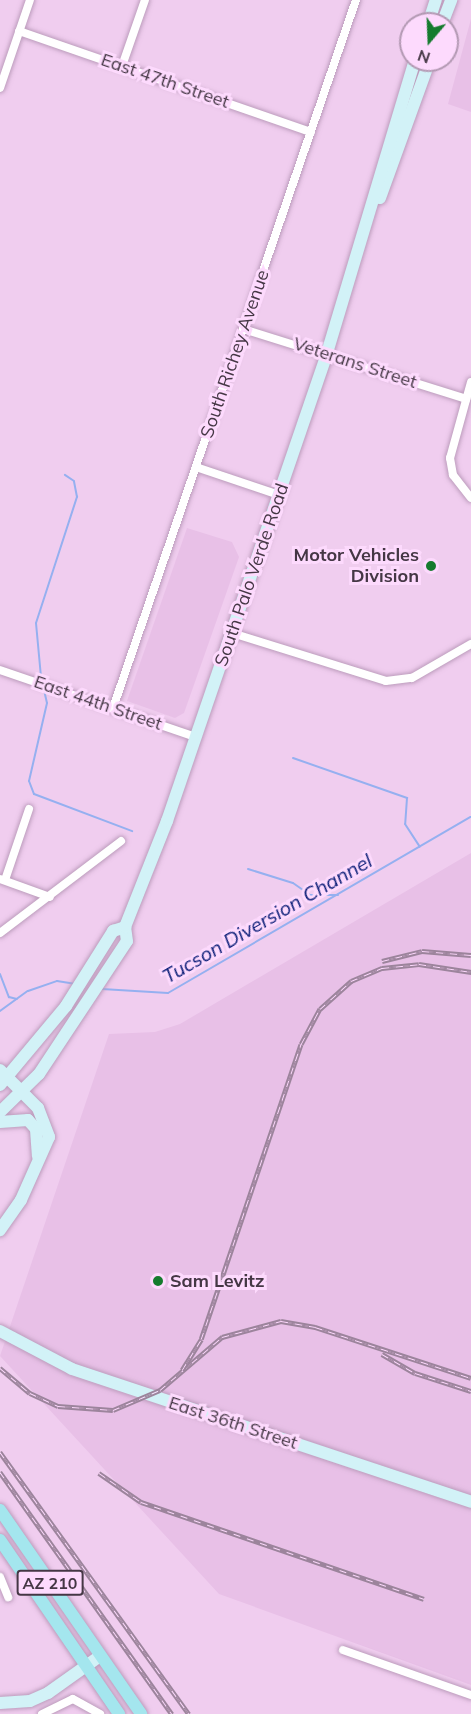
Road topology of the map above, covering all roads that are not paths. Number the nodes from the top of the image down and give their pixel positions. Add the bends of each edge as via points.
1 (30, 0) edge
2 (145, 0) edge
3 (356, 0) edge
4 (19, 31) junction
5 (122, 66) junction
6 (412, 72) edge
7 (426, 72) edge
8 (0, 88) edge
9 (311, 132) junction
10 (370, 221) junction
11 (243, 328) junction
12 (327, 353) junction
13 (471, 382) edge
14 (466, 399) junction
15 (196, 467) junction
16 (279, 495) junction
17 (471, 498) edge
18 (232, 633) junction
19 (471, 644) edge
20 (0, 670) edge
21 (113, 708) junction
22 (196, 737) junction
23 (29, 809) dead end
24 (121, 842) dead end
25 (2, 880) edge
26 (50, 897) junction
27 (125, 927) junction
28 (0, 933) edge
29 (3, 1078) edge
30 (22, 1092) junction
31 (0, 1112) edge
32 (0, 1122) edge
33 (38, 1164) junction
34 (0, 1230) edge
35 (0, 1331) edge
36 (471, 1502) edge
37 (0, 1510) edge
38 (0, 1540) edge
39 (0, 1577) edge
40 (8, 1597) dead end
41 (344, 1650) dead end
42 (100, 1656) junction
43 (86, 1666) junction
44 (471, 1695) edge
45 (0, 1703) edge
46 (42, 1714) edge
47 (100, 1714) edge
48 (119, 1714) edge
49 (141, 1714) edge

1 - 4 street
2 - 5 street
3 - 9 street, South Richey Avenue
4 - 5 street, East 47th Street
4 - 8 street
5 - 9 street, East 47th Street
6 - 10 main road, South Palo Verde Road
7 - 10 main road, South Palo Verde Road
9 - 11 street, South Richey Avenue
10 - 12 main road, South Palo Verde Road
11 - 12 street, Veterans Street
11 - 15 street, South Richey Avenue
12 - 14 street, Veterans Street
12 - 16 main road, South Palo Verde Road
13 - 14 street
14 - 17 street via 450,458 453,476
15 - 16 street
15 - 21 street, South Richey Avenue
16 - 18 main road, South Palo Verde Road
18 - 19 street via 386,681 412,678
18 - 22 main road, South Palo Verde Road
20 - 21 street, East 44th Street
21 - 22 street, East 44th Street
22 - 27 main road, South Palo Verde Road
23 - 25 street
24 - 26 street
25 - 26 street
26 - 28 street
27 - 29 main road, South Palo Verde Road via 113,932 66,1006
27 - 30 main road, South Palo Verde Road via 127,941 109,973
29 - 30 main road
30 - 31 main road, South Palo Verde Road
30 - 33 main road via 48,1126
32 - 33 main road via 28,1120 40,1141
33 - 34 main road
35 - 36 main road, East 36th Street via 72,1369
37 - 42 main road, AZ 210
38 - 43 main road, AZ 210
39 - 40 street
41 - 44 street
42 - 43 main road
42 - 49 main road, AZ 210
43 - 45 main road via 30,1701
43 - 48 main road, AZ 210
46 - 47 street via 66,1700 80,1700

